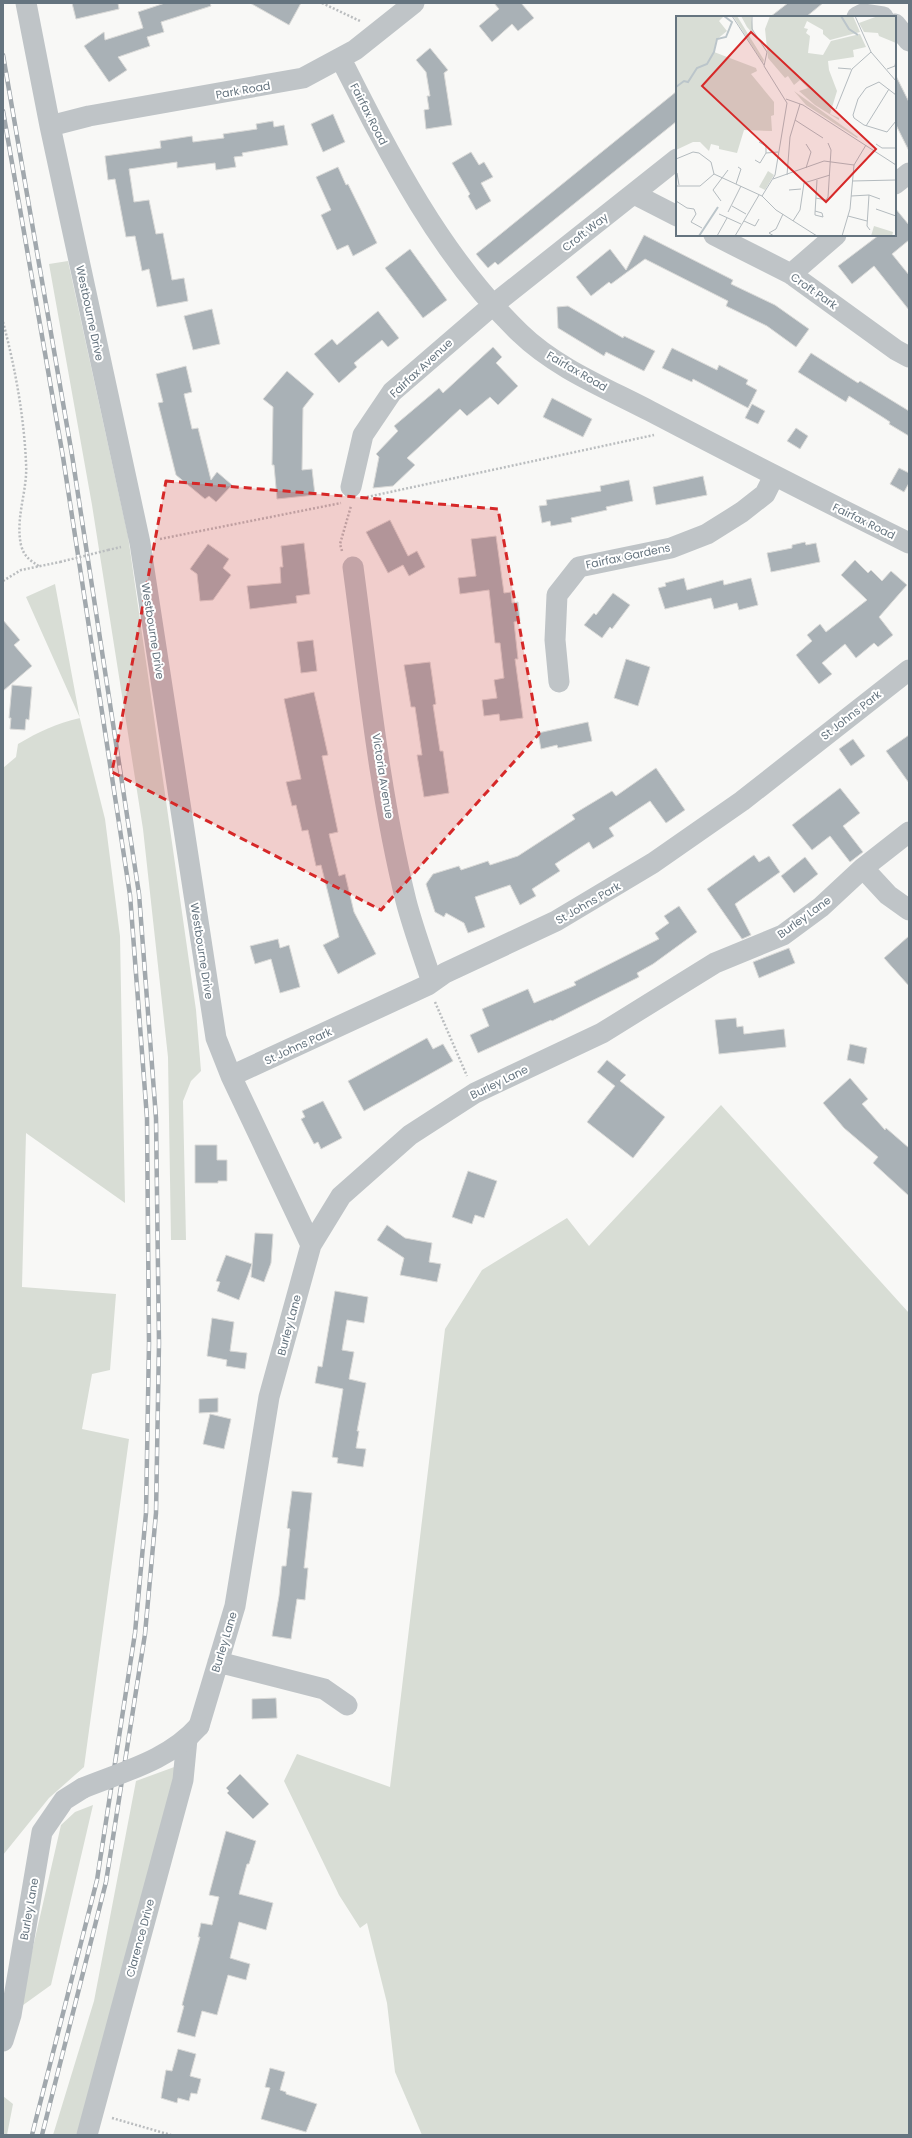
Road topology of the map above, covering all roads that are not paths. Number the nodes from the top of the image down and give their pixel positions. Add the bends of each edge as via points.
1 (26, 3) edge
2 (414, 3) edge
3 (859, 16) edge
4 (876, 16) edge
5 (896, 25) edge
6 (909, 41) edge
7 (341, 59) junction
8 (50, 126) junction
9 (676, 160) edge
10 (909, 173) edge
11 (896, 183) edge
12 (634, 194) junction
13 (676, 215) edge
14 (716, 236) edge
15 (835, 236) edge
16 (791, 274) junction
17 (492, 305) junction
18 (909, 357) edge
19 (774, 476) junction
20 (353, 496) road end
21 (909, 543) edge
22 (353, 567) road end
23 (909, 670) edge
24 (559, 682) dead end
25 (909, 832) edge
26 (863, 868) junction
27 (909, 910) edge
28 (430, 984) junction
29 (231, 1076) junction
30 (311, 1246) junction
31 (218, 1662) junction
32 (347, 1705) dead end
33 (193, 1733) junction
34 (3, 2041) edge
35 (87, 2135) edge

1 - 8 street, Westbourne Drive
2 - 7 street, Park Road
3 - 4 street
5 - 6 street
7 - 8 street, Park Road via 303,78 89,116
7 - 17 street, Fairfax Road via 384,143 448,248
8 - 29 street, Westbourne Drive via 140,543 216,1038
9 - 12 street, Croft Way
10 - 11 street
12 - 13 street
12 - 17 street, Croft Way
14 - 16 street, Croft Park
15 - 16 street
16 - 18 street, Croft Park
17 - 19 street, Fairfax Road via 522,335 558,362
17 - 20 street, Fairfax Avenue via 392,392 363,435
19 - 21 street, Fairfax Road
19 - 24 street, Fairfax Gardens via 765,494 707,534 670,548 579,567 557,595 555,640
22 - 28 street, Victoria Avenue via 392,828 406,902
23 - 28 street, St Johns Park via 742,801 653,864 556,921 444,972
25 - 26 street, Burley Lane
26 - 27 street via 888,895
26 - 30 street, Burley Lane via 821,907 783,936 715,963 602,1033 475,1093 410,1135 341,1196
28 - 29 street, St Johns Park
29 - 30 street, Westbourne Drive
30 - 31 street, Burley Lane via 269,1397 235,1606
31 - 32 street via 324,1689
31 - 33 street, Burley Lane
33 - 34 street, Burley Lane, bridge via 159,1758 83,1788 64,1800 42,1832 11,2015
33 - 35 street, Clarence Drive via 183,1780

